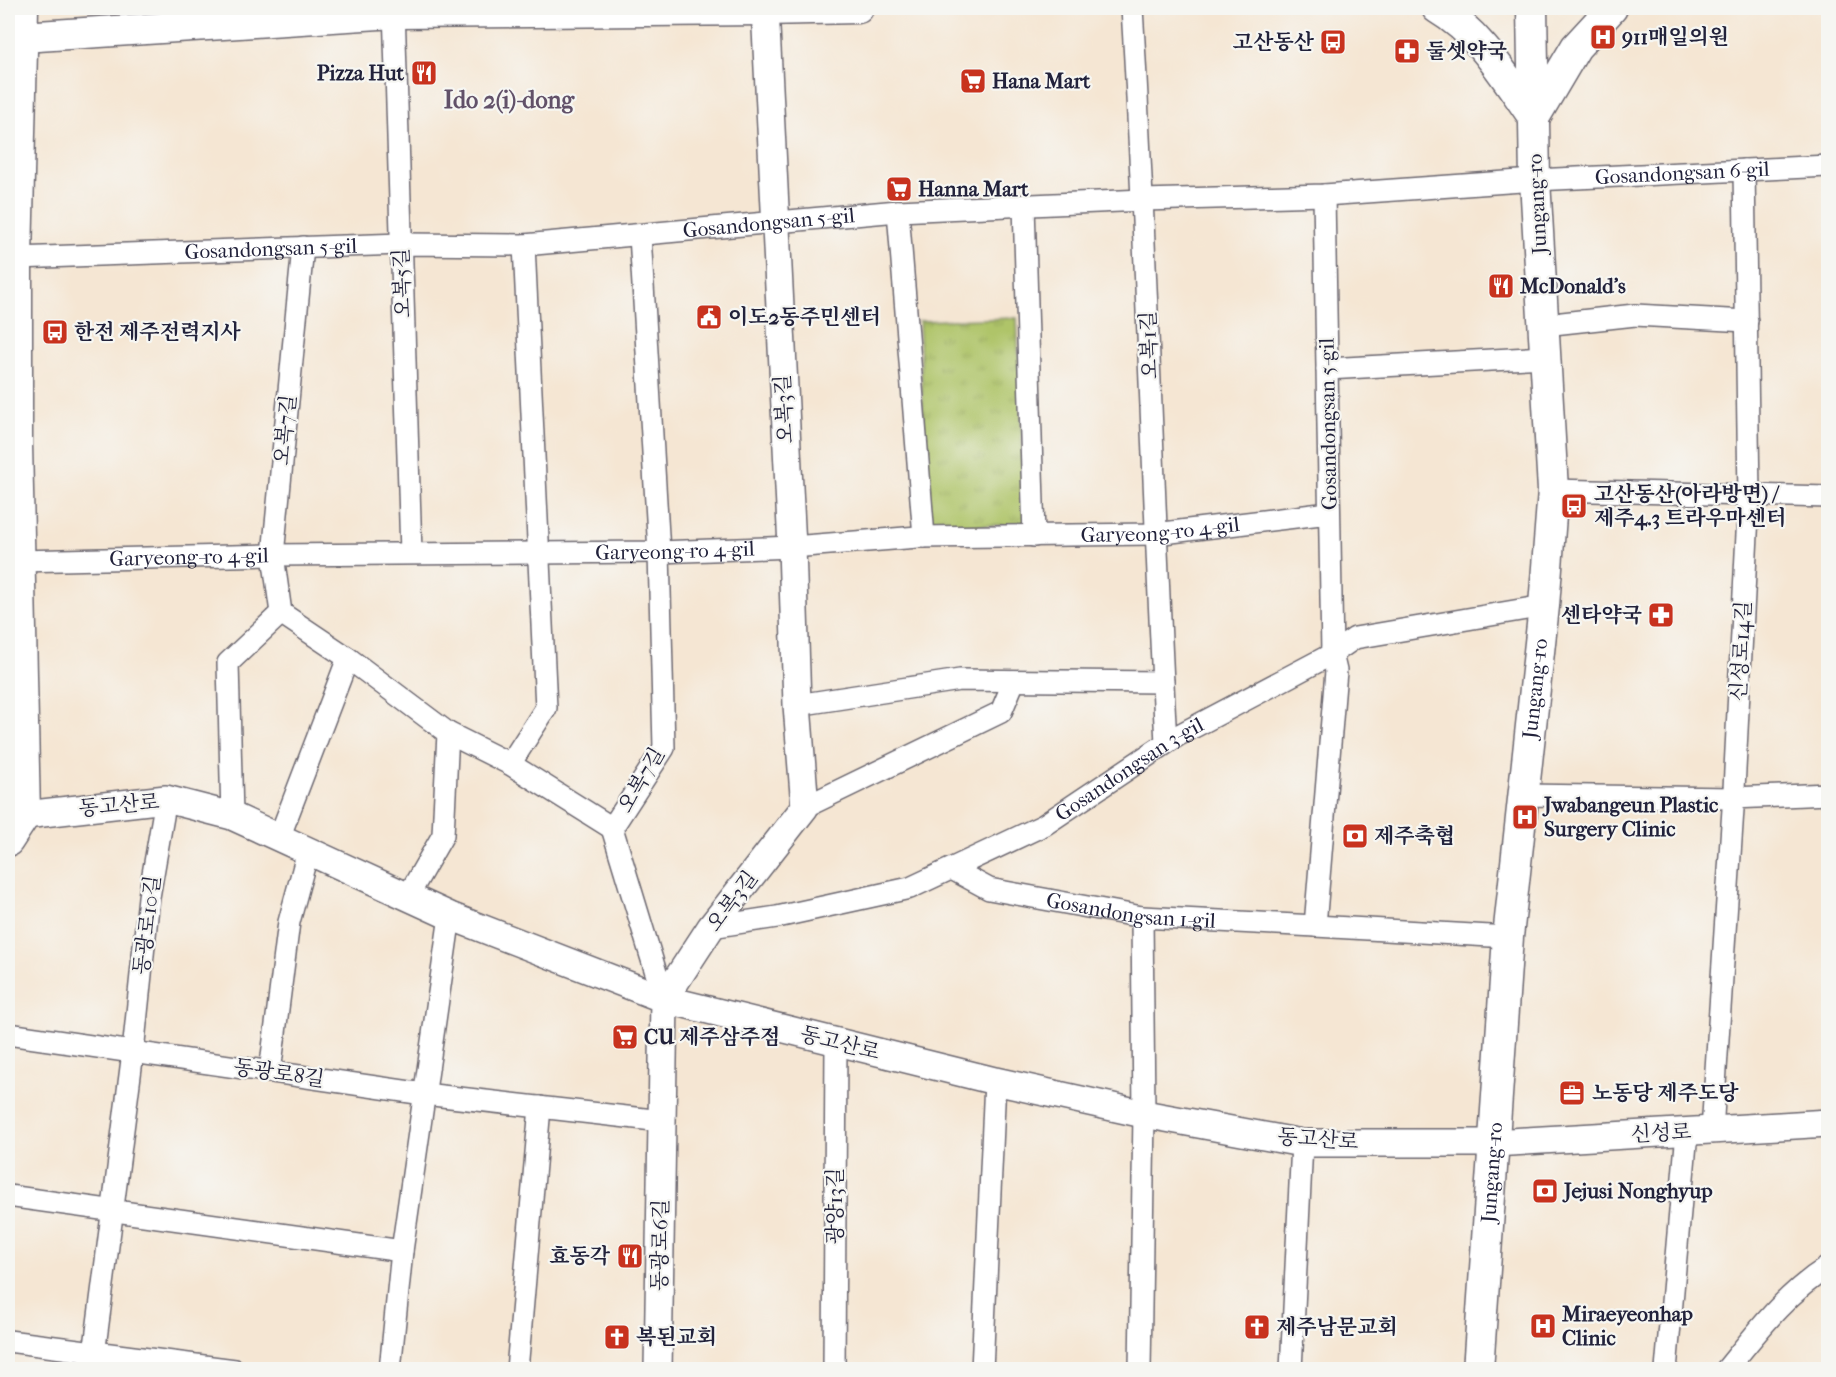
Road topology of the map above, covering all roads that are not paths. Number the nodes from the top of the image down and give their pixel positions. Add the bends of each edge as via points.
1 (23, 8) edge
2 (858, 8) edge
3 (1132, 8) edge
4 (1437, 8) edge
5 (1532, 8) edge
6 (1612, 8) edge
7 (765, 9) edge
8 (394, 10) edge
9 (15, 36) edge
10 (1534, 118) junction
11 (1828, 166) edge
12 (1744, 170) junction
13 (1535, 180) junction
14 (1324, 195) junction
15 (1143, 200) junction
16 (1024, 205) junction
17 (898, 211) junction
18 (774, 221) junction
19 (640, 235) junction
20 (401, 244) junction
21 (524, 245) junction
22 (303, 247) junction
23 (16, 258) junction
24 (1746, 321) junction
25 (1544, 325) junction
26 (1545, 357) junction
27 (1327, 369) junction
28 (12, 444) edge
29 (1553, 490) junction
30 (1749, 495) junction
31 (1828, 497) edge
32 (1329, 513) junction
33 (1155, 534) junction
34 (1034, 536) junction
35 (924, 537) junction
36 (792, 548) junction
37 (659, 552) junction
38 (411, 553) junction
39 (537, 553) junction
40 (273, 555) junction
41 (19, 561) junction
42 (1544, 606) junction
43 (281, 613) junction
44 (1332, 654) junction
45 (348, 658) junction
46 (15, 679) edge
47 (1014, 681) junction
48 (1163, 682) junction
49 (797, 705) junction
50 (448, 733) junction
51 (1166, 743) junction
52 (510, 764) junction
53 (1828, 794) edge
54 (1524, 795) junction
55 (1733, 798) junction
56 (166, 799) junction
57 (806, 807) junction
58 (24, 815) junction
59 (232, 816) junction
60 (612, 828) junction
61 (279, 838) junction
62 (8, 842) edge
63 (308, 851) junction
64 (952, 869) junction
65 (408, 896) junction
66 (450, 916) junction
67 (1142, 917) junction
68 (1316, 926) junction
69 (711, 927) junction
70 (1508, 937) junction
71 (664, 999) junction
72 (8, 1034) edge
73 (836, 1042) junction
74 (133, 1052) junction
75 (270, 1072) junction
76 (995, 1082) junction
77 (424, 1094) junction
78 (540, 1107) junction
79 (1144, 1114) junction
80 (662, 1121) junction
81 (1828, 1123) edge
82 (1700, 1131) junction
83 (1302, 1143) junction
84 (1493, 1143) junction
85 (8, 1196) edge
86 (112, 1210) junction
87 (402, 1251) junction
88 (1828, 1267) edge
89 (8, 1341) edge
90 (93, 1361) edge
91 (235, 1370) edge
92 (390, 1370) edge
93 (517, 1370) edge
94 (658, 1370) edge
95 (834, 1370) edge
96 (982, 1370) edge
97 (1140, 1370) edge
98 (1291, 1370) edge
99 (1478, 1370) edge
100 (1666, 1370) edge
101 (1726, 1370) edge

1 - 9 main road
2 - 7 main road
3 - 15 street, 오복1길
4 - 10 main road via 1455,18 1485,47
5 - 10 main road, Jungang-ro
6 - 10 main road via 1576,46
7 - 8 main road
7 - 18 street, 오복3길
8 - 9 main road
8 - 20 street, 오복5길
9 - 23 main road
10 - 13 main road, Jungang-ro
11 - 12 street, Gosandongsan 6-gil
12 - 13 street, Gosandongsan 6-gil
12 - 24 street, 신성로14길
13 - 14 street, Gosandongsan 5-gil
13 - 25 main road, Jungang-ro
14 - 15 street, Gosandongsan 5-gil
14 - 27 street, Gosandongsan 5-gil
15 - 16 street, Gosandongsan 5-gil
15 - 33 street, 오복1길
16 - 17 street, Gosandongsan 5-gil
16 - 34 street
17 - 18 street, Gosandongsan 5-gil
17 - 35 street
18 - 19 street, Gosandongsan 5-gil
18 - 36 street, 오복3길
19 - 21 street, Gosandongsan 5-gil
19 - 37 street
20 - 21 street, Gosandongsan 5-gil
20 - 22 street, Gosandongsan 5-gil
20 - 38 street, 오복5길
21 - 39 street
22 - 23 street, Gosandongsan 5-gil
22 - 40 street, 오복7길
23 - 28 main road
24 - 25 street via 1635,315
24 - 30 street, 신성로14길
25 - 26 main road, Jungang-ro
26 - 27 street
26 - 29 main road, Jungang-ro
27 - 32 street, Gosandongsan 5-gil
28 - 41 main road
29 - 30 street
29 - 42 main road, Jungang-ro
30 - 31 street
30 - 55 street, 신성로14길
32 - 33 street, Garyeong-ro 4-gil
32 - 44 street, Gosandongsan 5-gil
33 - 34 street, Garyeong-ro 4-gil
33 - 48 street, 오복1길
34 - 35 street, Garyeong-ro 4-gil
35 - 36 street, Garyeong-ro 4-gil
36 - 37 street, Garyeong-ro 4-gil
36 - 49 street, 오복3길
37 - 39 street, Garyeong-ro 4-gil
37 - 60 street, 오복7길 via 664,748
38 - 39 street, Garyeong-ro 4-gil
38 - 40 street, Garyeong-ro 4-gil
39 - 52 street via 546,708
40 - 41 street, Garyeong-ro 4-gil
40 - 43 street, 오복7길
41 - 46 main road
42 - 44 street, Gosandongsan 3-gil via 1355,638
42 - 54 main road, Jungang-ro
43 - 45 street, 오복7길
43 - 59 street via 228,663
44 - 51 street, Gosandongsan 3-gil
44 - 68 street via 1336,671
45 - 50 street, 오복7길
45 - 61 street
46 - 58 main road
47 - 48 street
47 - 49 street via 960,680
47 - 57 street, 오복3길 via 1001,712
48 - 51 street, 오복1길
49 - 57 street, 오복3길
50 - 52 street, 오복7길
50 - 65 street via 443,835
51 - 64 street, Gosandongsan 3-gil via 1044,825
52 - 60 street, 오복7길
53 - 55 street
54 - 55 street
54 - 70 main road, Jungang-ro
55 - 82 street, 신성로14길
56 - 58 street, 동고산로
56 - 59 street, 동고산로
56 - 74 street, 동광로10길 via 149,897
57 - 69 street, 오복3길
58 - 62 main road
59 - 61 street, 동고산로
60 - 71 street, 오복7길
61 - 63 street, 동고산로
63 - 65 street, 동고산로
63 - 75 street via 289,922
64 - 67 street, Gosandongsan 1-gil via 989,889
64 - 69 street, Gosandongsan 3-gil via 910,888
65 - 66 street, 동고산로
66 - 71 street, 동고산로
66 - 77 street
67 - 68 street, Gosandongsan 1-gil
67 - 79 street
68 - 70 street, Gosandongsan 1-gil
69 - 71 street, 오복3길
70 - 84 main road, Jungang-ro
71 - 73 street, 동고산로
71 - 80 street, 동광로6길
72 - 74 street
73 - 76 street, 동고산로
73 - 95 street, 광양13길
74 - 75 street, 동광로8길
74 - 86 street, 동광로10길
75 - 77 street, 동광로8길
76 - 79 street, 동고산로
76 - 96 street
77 - 78 street
77 - 87 street
78 - 80 street
78 - 93 street
79 - 83 street, 동고산로
79 - 97 street
80 - 94 street, 동광로6길
81 - 82 street, 신성로
82 - 84 street, 신성로
82 - 100 street, 신성로14길
83 - 84 street, 동고산로
83 - 98 street
84 - 99 main road, Jungang-ro
85 - 86 street
86 - 87 street
86 - 90 street, 동광로10길
87 - 92 street
88 - 101 street via 1773,1312
89 - 90 street
90 - 91 street

